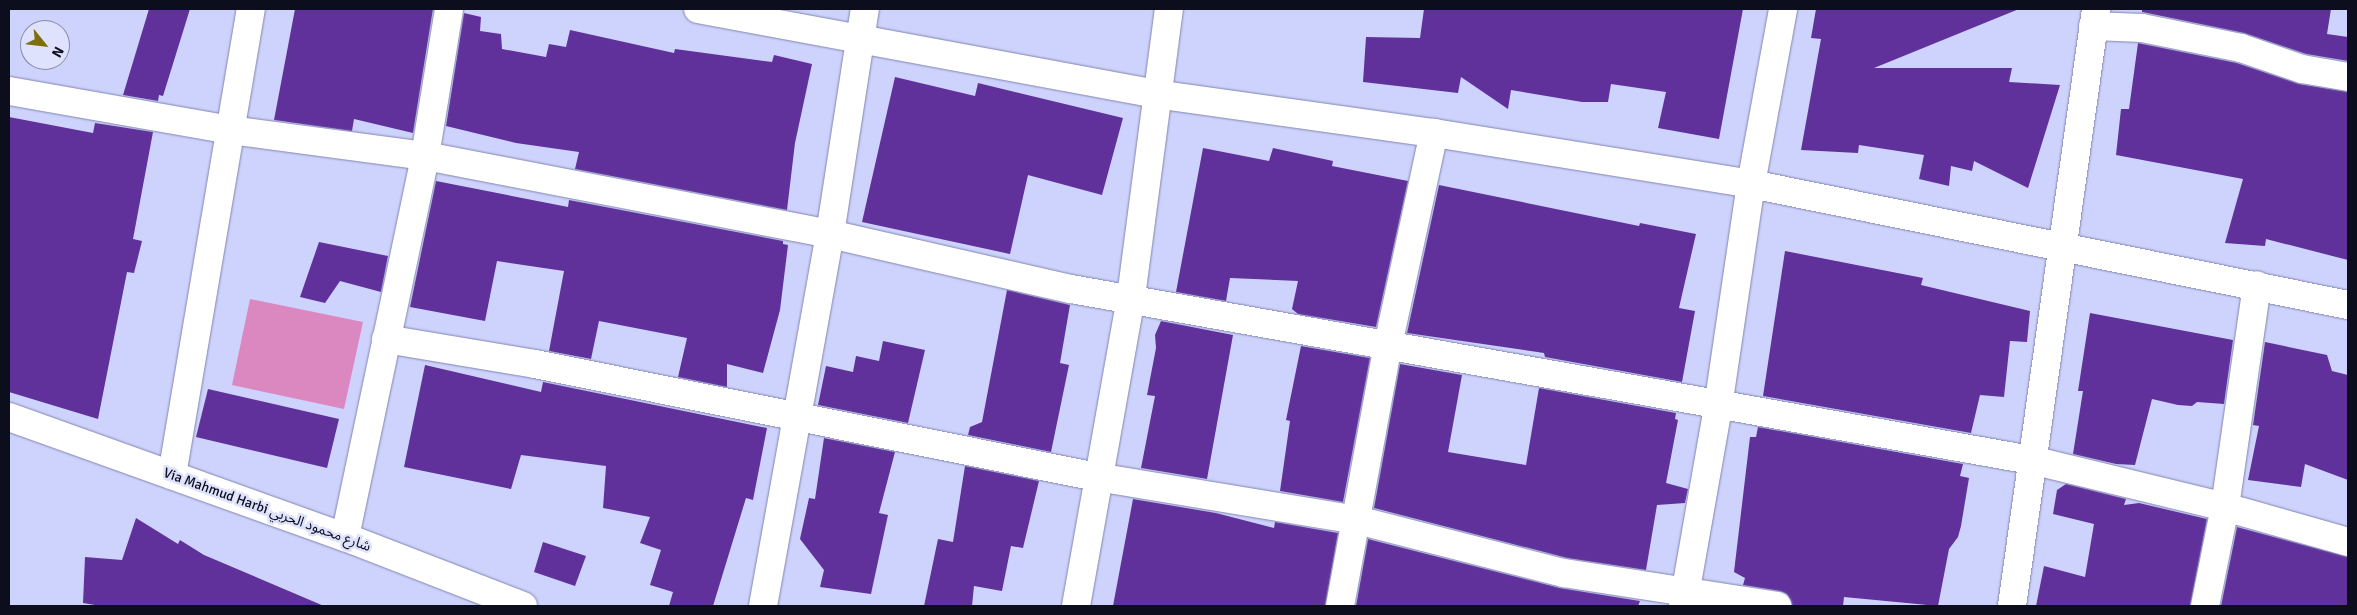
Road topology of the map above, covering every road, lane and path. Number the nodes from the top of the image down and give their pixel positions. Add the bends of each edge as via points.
1 (251, 9) edge
2 (450, 9) edge
3 (698, 9) edge
4 (866, 9) edge
5 (1169, 9) edge
6 (1784, 9) edge
7 (2094, 17) edge
8 (860, 39) junction
9 (2348, 77) edge
10 (9, 91) edge
11 (1156, 94) junction
12 (230, 130) junction
13 (1434, 133) junction
14 (425, 156) junction
15 (1751, 184) junction
16 (830, 234) junction
17 (2064, 247) junction
18 (2257, 285) junction
19 (1131, 297) junction
20 (2348, 305) edge
21 (386, 339) junction
22 (1388, 345) junction
23 (1718, 407) junction
24 (9, 417) edge
25 (796, 419) junction
26 (2031, 460) junction
27 (172, 475) junction
28 (1097, 477) junction
29 (2225, 507) junction
30 (1357, 520) junction
31 (345, 537) junction
32 (2348, 542) edge
33 (1684, 599) edge
34 (523, 606) edge
35 (764, 606) edge
36 (1076, 606) edge
37 (1340, 606) edge
38 (1777, 606) edge
39 (2012, 606) edge
40 (2205, 606) edge

1 - 12 street
2 - 14 street
3 - 8 street
4 - 8 street
5 - 11 street
6 - 15 street
7 - 9 street via 2241,48 2302,69
7 - 17 street
8 - 11 street
8 - 16 street
10 - 12 street
11 - 13 street
11 - 19 street
12 - 14 street
12 - 27 street
13 - 15 street
13 - 22 street
14 - 16 street
14 - 21 street
15 - 17 street
15 - 23 street
16 - 19 street via 1071,289
16 - 25 street
17 - 18 street
17 - 26 street
18 - 20 street
18 - 29 street
19 - 22 street
19 - 28 street
21 - 25 street via 535,364
21 - 31 street
22 - 23 street
22 - 30 street
23 - 26 street
23 - 33 street
24 - 27 street, Via Mahmud Harbi شارع محمود الحربي
25 - 28 street
25 - 35 street
26 - 29 street
26 - 39 street
27 - 31 street, Via Mahmud Harbi شارع محمود الحربي
28 - 30 street
28 - 36 street
29 - 32 street
29 - 40 street
30 - 33 street via 1564,573
30 - 37 street
31 - 34 street, Via Mahmud Harbi شارع محمود الحربي
33 - 38 street

